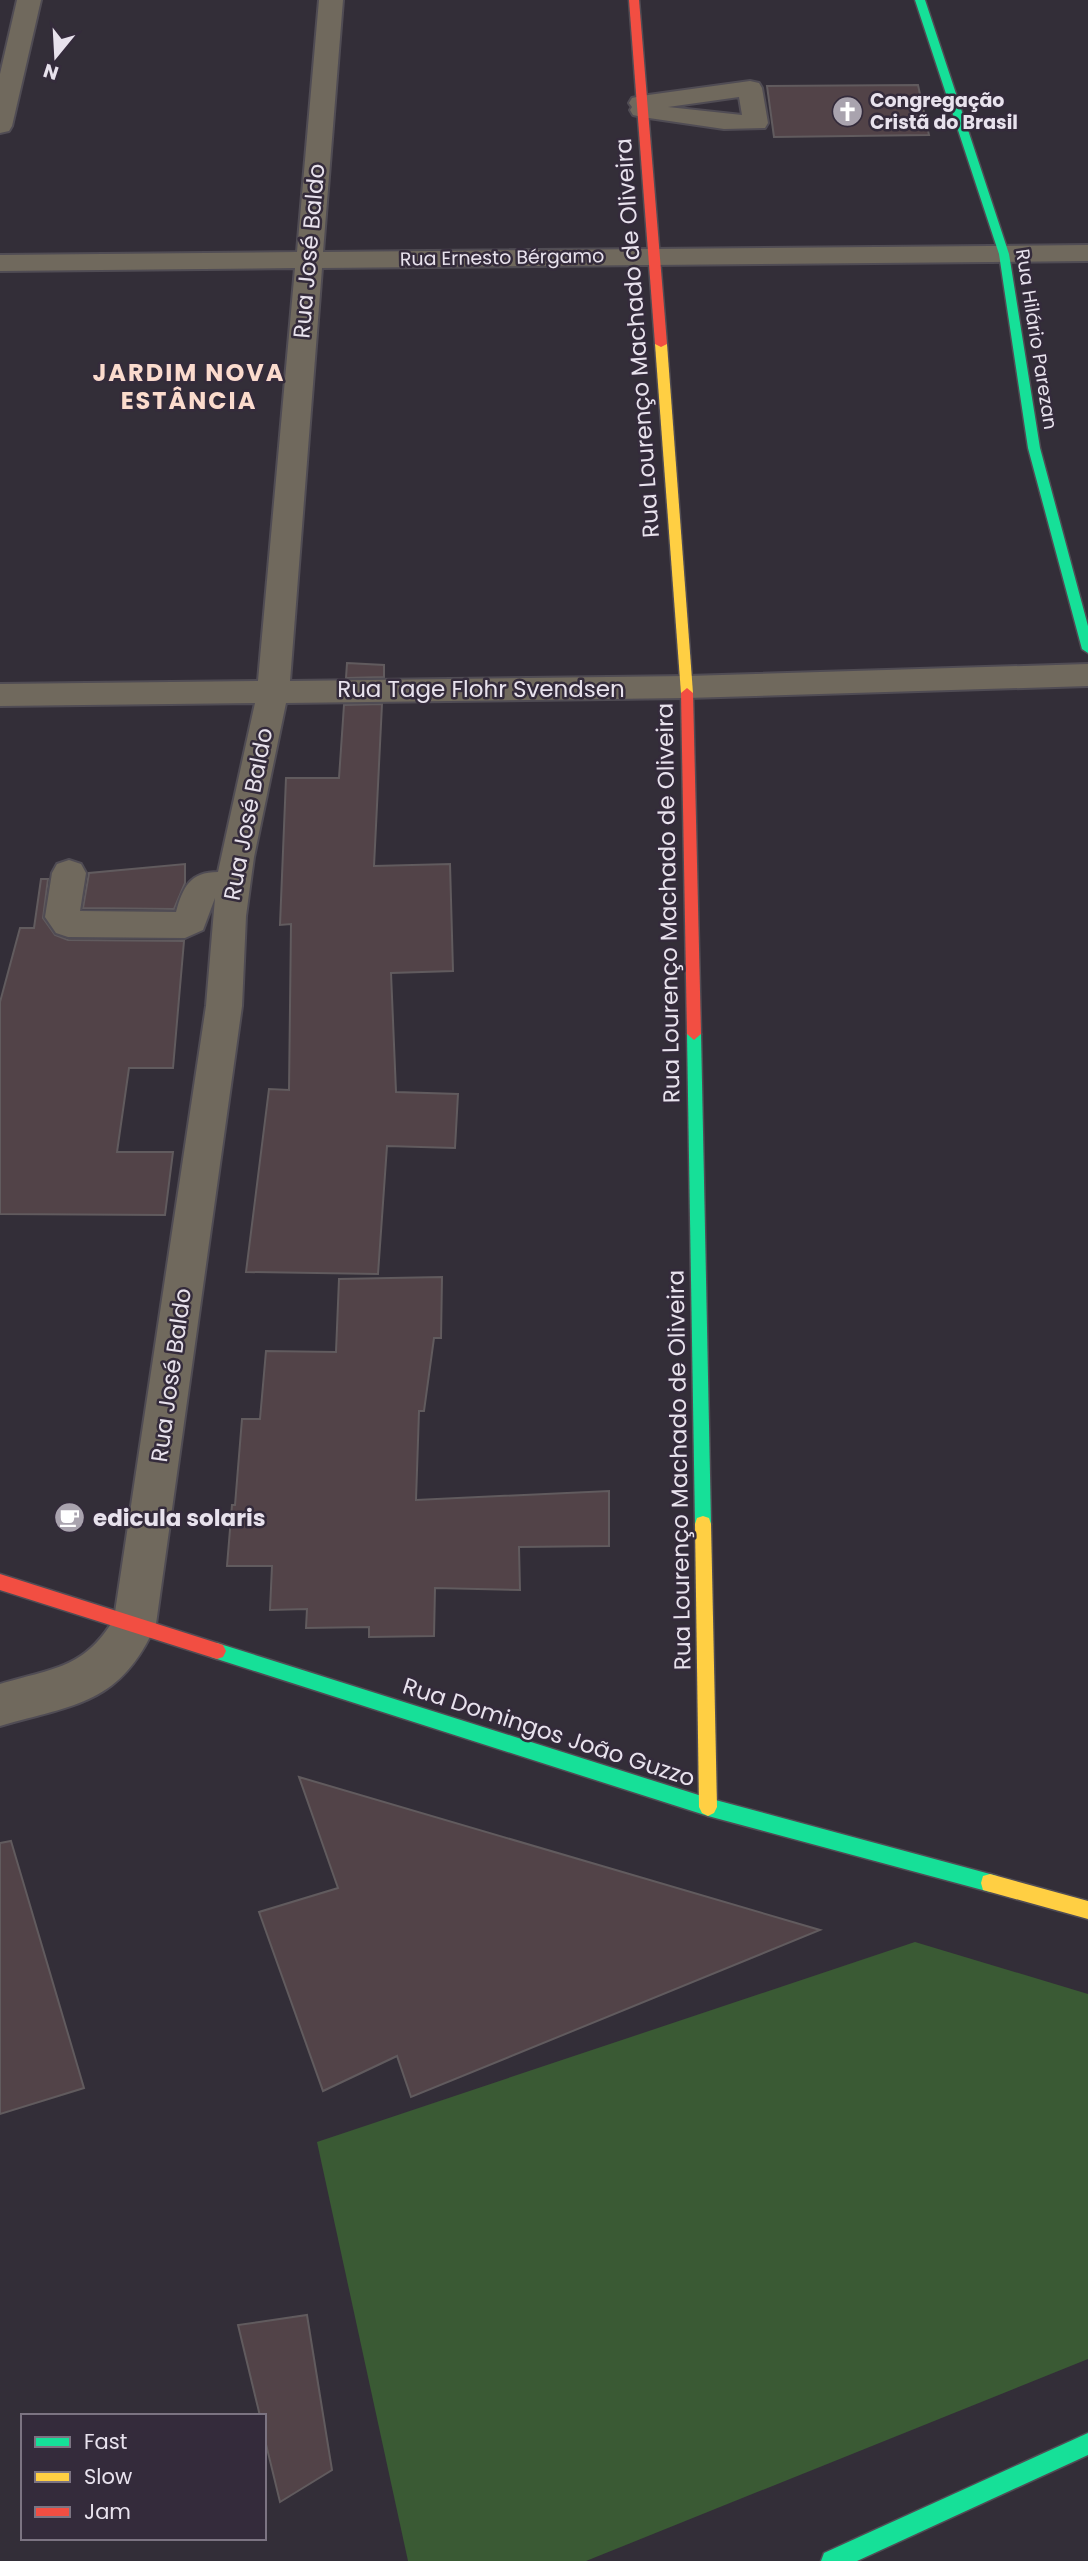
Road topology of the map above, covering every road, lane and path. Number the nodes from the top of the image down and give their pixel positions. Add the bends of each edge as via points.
1 (29, 0) edge
2 (331, 0) edge
3 (634, 0) edge
4 (920, 0) edge
5 (0, 126) edge
6 (1088, 253) edge
7 (1004, 254) junction
8 (653, 256) junction
9 (308, 259) junction
10 (0, 263) edge
11 (1088, 649) edge
12 (1088, 675) edge
13 (687, 687) junction
14 (273, 691) junction
15 (0, 695) edge
16 (69, 873) dead end
17 (234, 885) junction
18 (0, 1582) edge
19 (135, 1624) junction
20 (0, 1705) edge
21 (708, 1807) junction
22 (1088, 1910) edge
23 (1088, 2444) edge
24 (832, 2561) edge

1 - 5 street
2 - 9 street, Rua José Baldo
3 - 8 street, Rua Lourenço Machado de Oliveira
4 - 7 street, Rua Hilário Parezan
6 - 7 street, Rua Ernesto Bérgamo
7 - 8 street, Rua Ernesto Bérgamo
7 - 11 street, Rua Hilário Parezan via 1034,448
8 - 9 street, Rua Ernesto Bérgamo
8 - 13 street, Rua Lourenço Machado de Oliveira
9 - 10 street, Rua Ernesto Bérgamo
9 - 14 street, Rua José Baldo
12 - 13 street, Rua Tage Flohr Svendsen
13 - 14 street, Rua Tage Flohr Svendsen
13 - 21 street, Rua Lourenço Machado de Oliveira
14 - 15 street, Rua Tage Flohr Svendsen
14 - 17 street, Rua José Baldo
16 - 17 street via 62,917 68,924 186,925 200,891 208,885
17 - 19 street, Rua José Baldo via 224,1006
18 - 19 street, Rua Domingos João Guzzo
19 - 20 street via 117,1654 88,1679
19 - 21 street, Rua Domingos João Guzzo
21 - 22 street, Rua Domingos João Guzzo
23 - 24 street

